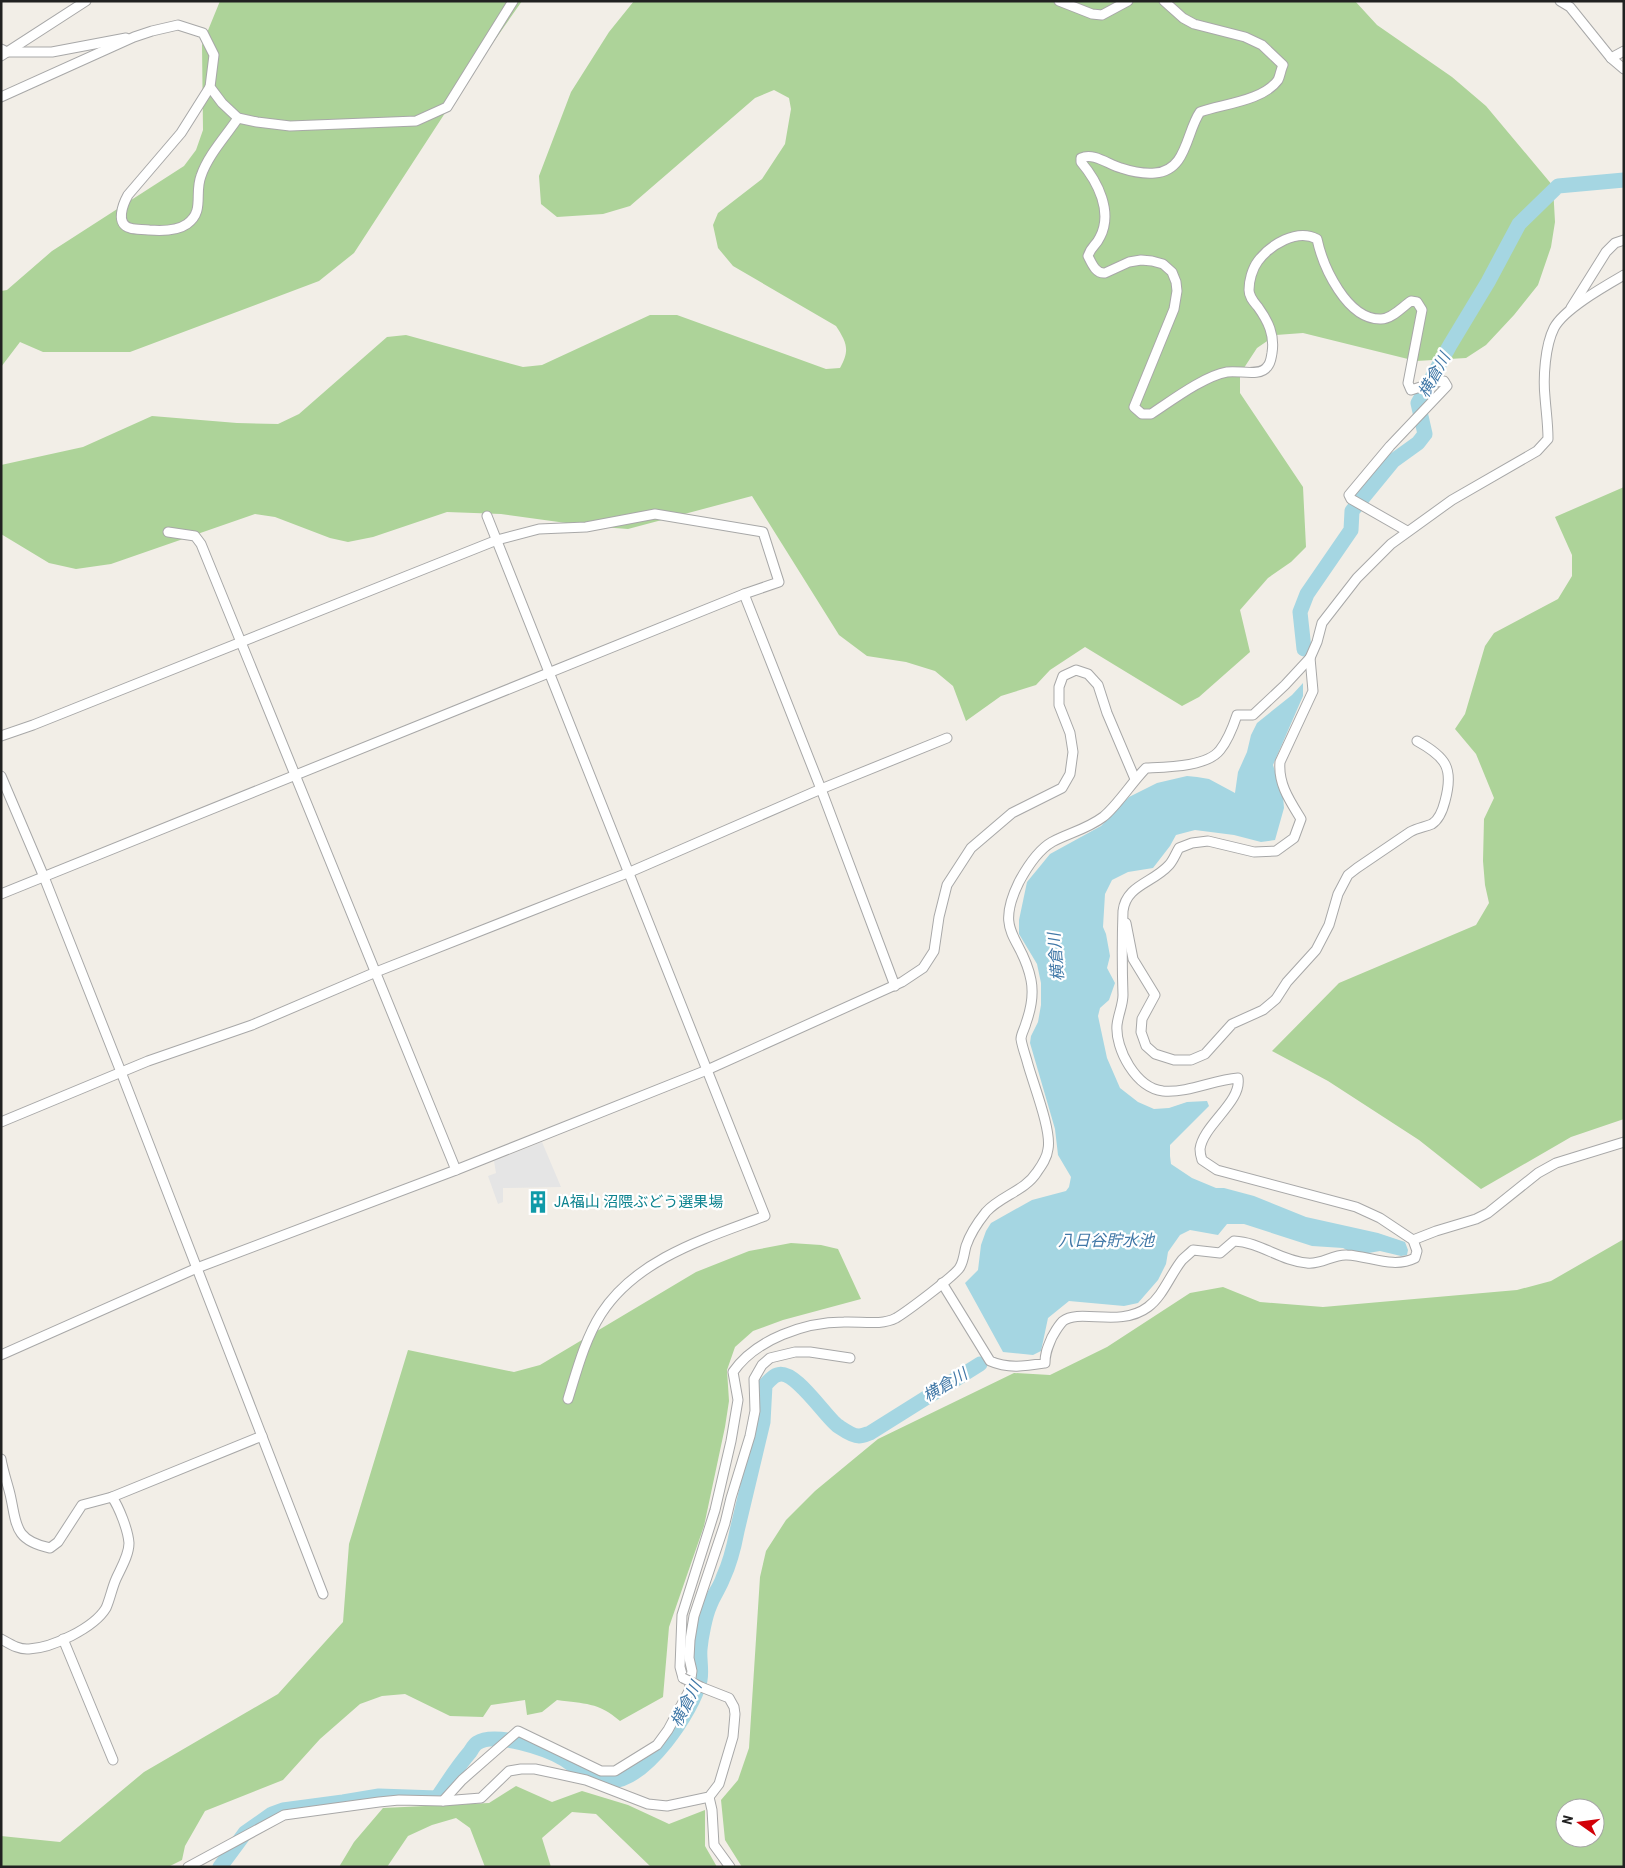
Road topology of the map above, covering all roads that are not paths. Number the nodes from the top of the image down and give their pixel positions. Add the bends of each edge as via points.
1 (86, 1) edge
2 (513, 1) edge
3 (1059, 1) edge
4 (1128, 1) edge
5 (1164, 1) edge
6 (1560, 1) edge
7 (134, 37) junction
8 (1624, 51) edge
9 (3, 52) edge
10 (1611, 58) junction
11 (1624, 69) edge
12 (210, 87) junction
13 (1, 97) edge
14 (238, 118) junction
15 (1624, 240) edge
16 (1624, 275) edge
17 (1568, 313) junction
18 (487, 516) dead end
19 (1407, 531) junction
20 (168, 532) dead end
21 (497, 540) junction
22 (744, 594) junction
23 (242, 642) junction
24 (1310, 658) junction
25 (549, 674) junction
26 (1, 736) edge
27 (947, 738) dead end
28 (1417, 741) dead end
29 (1, 776) edge
30 (296, 776) junction
31 (1135, 779) junction
32 (821, 789) junction
33 (630, 872) junction
34 (44, 878) junction
35 (1, 894) edge
36 (1123, 911) junction
37 (376, 972) junction
38 (896, 986) junction
39 (707, 1070) junction
40 (121, 1072) junction
41 (1, 1122) edge
42 (1624, 1142) edge
43 (456, 1170) junction
44 (1412, 1240) junction
45 (197, 1268) junction
46 (942, 1283) junction
47 (1, 1355) edge
48 (850, 1358) dead end
49 (568, 1399) dead end
50 (262, 1436) junction
51 (1, 1459) edge
52 (112, 1497) junction
53 (324, 1594) dead end
54 (1, 1639) edge
55 (63, 1639) junction
56 (113, 1760) dead end
57 (709, 1797) junction
58 (443, 1801) junction
59 (188, 1867) edge
60 (730, 1867) edge

1 - 9 street
2 - 14 street via 447,107 416,121 290,126
3 - 4 street via 1102,15
5 - 19 street via 1194,24 1245,37 1262,45 1283,65 1278,80 1265,90 1245,100 1200,112 1181,159 1172,168 1142,174 1118,168 1098,158 1081,158 1100,191 1104,205 1104,229 1088,256 1097,271 1101,274 1130,262 1152,261 1163,264 1172,272 1176,282 1174,310 1134,407 1142,414 1150,414 1195,386 1226,372 1262,372 1267,368 1273,346 1272,333 1250,296 1252,274 1256,263 1267,251 1284,240 1312,236 1317,239 1340,293 1364,315 1385,318 1411,301 1417,302 1422,310 1408,388 1411,390 1436,382 1444,382 1447,386 1390,446 1349,496
6 - 10 street via 1570,7
7 - 9 street via 52,52
7 - 12 street via 178,25 204,34 214,55
7 - 13 street
8 - 10 street
10 - 11 street
12 - 14 street
12 - 14 street via 180,133 128,195 122,206 124,224 129,228 176,229 195,218 201,176
15 - 17 street via 1606,252
16 - 17 street
17 - 19 street via 1554,328 1545,366 1548,439 1537,451 1452,500
18 - 21 street
19 - 24 street via 1357,578 1322,623
20 - 23 street via 195,536 201,544
21 - 22 street via 539,529 586,527 655,514 763,532 779,582
21 - 23 street
21 - 25 street
22 - 25 street
22 - 32 street
23 - 26 street
23 - 30 street
24 - 31 street via 1254,715 1237,715 1220,752 1208,760 1146,768
24 - 36 street via 1313,691 1280,762 1279,774 1287,797 1301,819 1294,838 1276,851 1254,852 1208,841 1179,848 1170,865 1128,894
25 - 30 street
25 - 33 street
27 - 32 street
28 - 36 street via 1439,756 1449,774 1450,784 1437,819 1410,832 1348,875 1316,950 1276,999 1263,1010 1232,1024 1205,1054 1190,1060 1174,1060 1155,1054 1146,1046 1141,1032 1142,1019 1155,995 1132,959
29 - 34 street
30 - 34 street
30 - 37 street
31 - 38 street via 1098,685 1088,674 1076,670 1063,676 1059,687 1059,706 1070,733 1073,752 1070,774 1062,788 1012,812 971,848 947,885 934,951 924,968
31 - 46 street via 1105,816 1042,850 1020,882 1008,912 1008,926 1027,964 1031,980 1033,995 1021,1038 1045,1120 1049,1146 1045,1160 1026,1185 987,1211 969,1239 959,1269
32 - 33 street
32 - 38 street
33 - 37 street
33 - 39 street
34 - 35 street
34 - 40 street
36 - 44 street via 1123,998 1117,1025 1119,1048 1126,1063 1147,1085 1162,1091 1238,1078 1238,1088 1204,1138 1200,1150 1202,1160 1217,1170 1356,1207 1380,1218
37 - 40 street via 252,1025
37 - 43 street
38 - 39 street
39 - 43 street
39 - 49 street via 765,1216 705,1238 657,1261 633,1278 601,1314 588,1337
40 - 41 street
40 - 45 street
42 - 44 street via 1556,1163 1476,1220
43 - 45 street
44 - 46 street via 1417,1251 1415,1258 1406,1263 1336,1255 1306,1264 1246,1242 1234,1242 1220,1253 1193,1250 1149,1306 1134,1315 1118,1318 1083,1316 1064,1320 1046,1351 1045,1363 1019,1367 990,1361
45 - 47 street
45 - 50 street
46 - 57 street, bridge via 894,1319 876,1323 807,1325 760,1346 746,1355 733,1372 738,1400 731,1441 715,1510 682,1615 680,1667 683,1678 729,1698 734,1707 733,1737 719,1784
48 - 58 street via 795,1352 770,1358 754,1379 756,1411 750,1436 726,1523 694,1616 689,1691 657,1745 615,1771 601,1770 518,1731
50 - 52 street
50 - 53 street
51 - 52 street via 15,1524 24,1537 38,1545 50,1548 58,1542 82,1505
52 - 55 street via 120,1509 129,1543 125,1560 106,1608 95,1621
54 - 55 street via 28,1650
55 - 56 street
57 - 58 street via 667,1806 648,1804 586,1780 521,1768 509,1771 481,1798
57 - 60 street via 714,1845
58 - 59 street via 386,1801 284,1815

